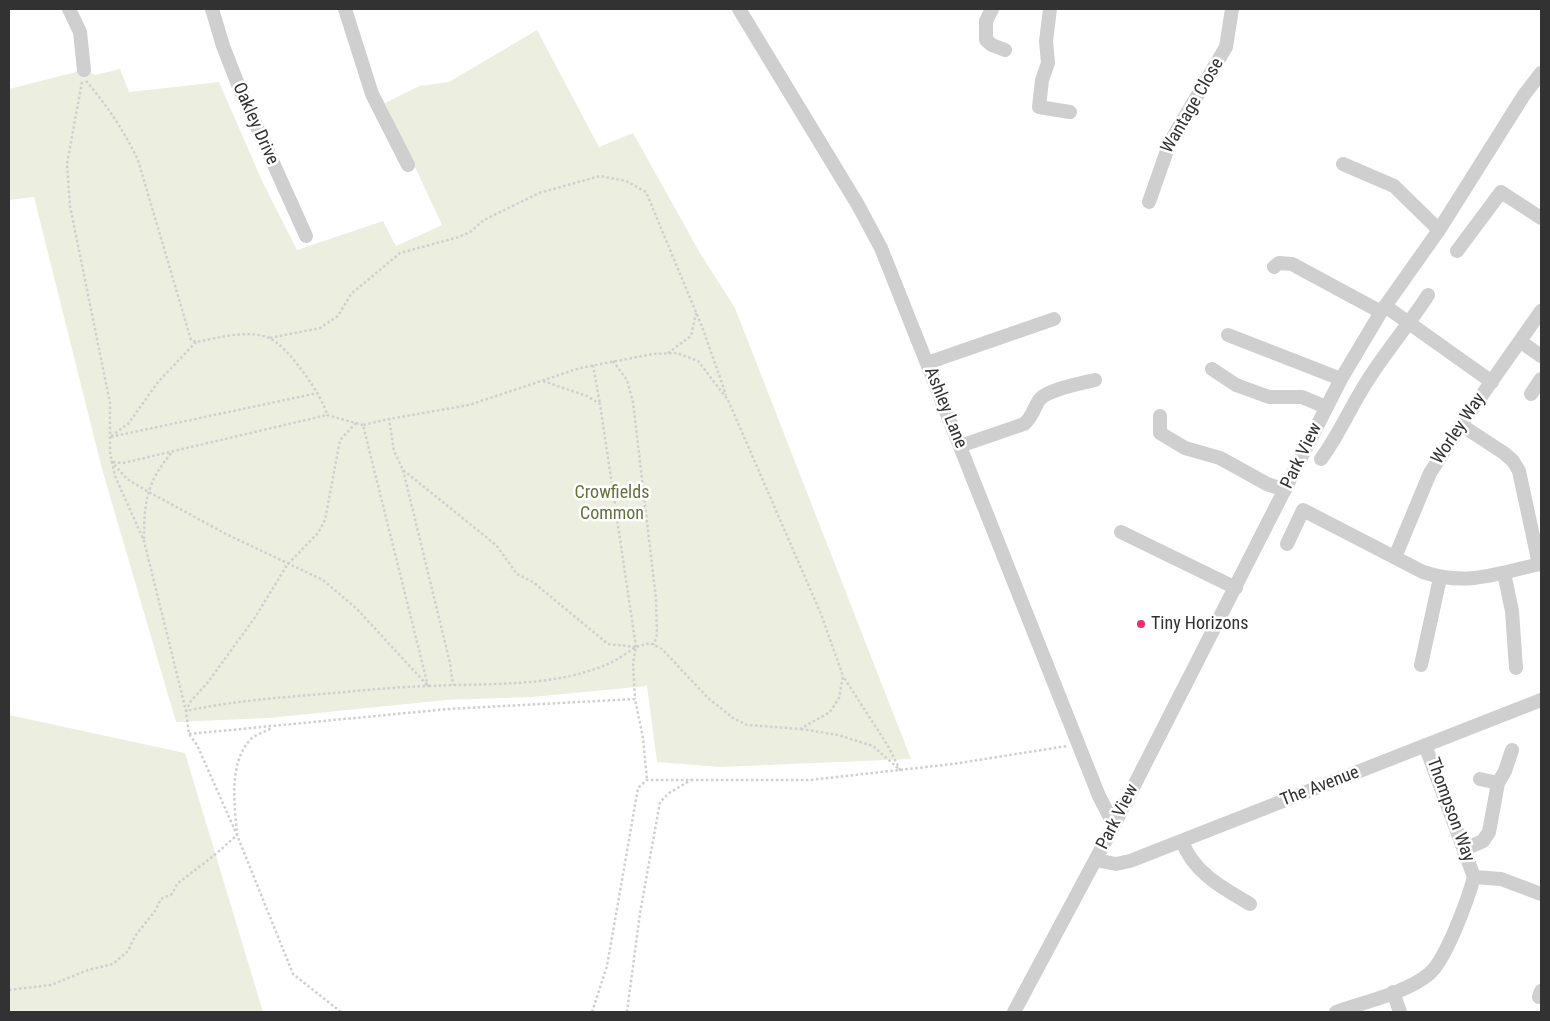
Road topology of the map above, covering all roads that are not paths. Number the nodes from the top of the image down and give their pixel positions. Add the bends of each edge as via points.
1 (69, 9) edge
2 (212, 9) edge
3 (345, 9) edge
4 (739, 9) edge
5 (992, 9) edge
6 (1050, 9) edge
7 (1232, 9) edge
8 (1005, 50) dead end
9 (84, 70) dead end
10 (1541, 73) edge
11 (1070, 112) dead end
12 (1342, 164) dead end
13 (408, 165) dead end
14 (1149, 202) dead end
15 (1541, 218) edge
16 (1438, 230) junction
17 (306, 236) dead end
18 (1457, 251) dead end
19 (1274, 267) dead end
20 (1428, 295) dead end
21 (1383, 309) junction
22 (1541, 311) edge
23 (1054, 319) dead end
24 (1410, 324) junction
25 (1228, 336) dead end
26 (1521, 342) junction
27 (1541, 356) edge
28 (927, 363) junction
29 (1212, 369) dead end
30 (1341, 379) junction
31 (1541, 379) edge
32 (1095, 380) dead end
33 (1492, 382) junction
34 (1531, 394) dead end
35 (1326, 407) junction
36 (1160, 416) dead end
37 (1460, 425) junction
38 (960, 446) junction
39 (1322, 459) dead end
40 (1285, 490) junction
41 (1121, 532) dead end
42 (1287, 544) dead end
43 (1395, 558) junction
44 (1540, 564) edge
45 (1504, 572) junction
46 (1440, 578) junction
47 (1236, 588) junction
48 (1421, 665) dead end
49 (1516, 668) dead end
50 (1541, 700) edge
51 (1425, 745) junction
52 (1512, 750) dead end
53 (1480, 779) dead end
54 (1498, 783) junction
55 (1114, 825) junction
56 (1182, 841) junction
57 (1465, 849) junction
58 (1096, 860) junction
59 (1474, 877) junction
60 (1541, 894) edge
61 (1250, 904) dead end
62 (1393, 992) junction
63 (1014, 1012) edge
64 (1336, 1012) edge
65 (1400, 1012) edge

1 - 9 street via 80,32
2 - 17 street, Oakley Drive via 239,87
3 - 13 street via 372,94
4 - 28 street, Ashley Lane via 872,229
5 - 8 street via 986,21 986,40 992,46
6 - 11 street via 1046,41 1048,63 1039,107
7 - 14 street, Wantage Close via 1226,47 1170,142
10 - 16 street, Park View
12 - 16 street via 1394,186
15 - 18 street via 1501,192
16 - 21 street, Park View
19 - 21 street via 1280,263 1292,264
20 - 24 street
21 - 24 street
21 - 30 street, Park View
22 - 26 street, Worley Way
23 - 28 street
24 - 33 street
24 - 39 street via 1366,383
25 - 30 street
26 - 27 street
26 - 33 street, Worley Way
28 - 38 street, Ashley Lane
29 - 35 street via 1236,385 1269,397 1302,397
30 - 35 street, Park View
31 - 34 street
32 - 38 street via 1054,391 1041,398 1032,417 1024,424
33 - 37 street, Worley Way
35 - 40 street, Park View
36 - 40 street via 1160,433 1185,448 1225,460 1267,484
37 - 43 street, Worley Way via 1430,473
37 - 44 street via 1513,461
38 - 55 street, Ashley Lane
40 - 47 street, Park View
41 - 47 street
42 - 43 street via 1303,510
43 - 46 street
44 - 45 street
45 - 46 street via 1469,579
45 - 49 street via 1512,611
46 - 48 street
47 - 55 street, Park View
50 - 51 street, The Avenue
51 - 56 street, The Avenue
51 - 57 street, Thompson Way
52 - 54 street via 1506,771
53 - 54 street
54 - 57 street via 1489,832 1482,841
55 - 58 street, Park View
56 - 58 street, The Avenue via 1130,861 1116,864
56 - 61 street via 1192,861 1205,875
57 - 59 street, Thompson Way
58 - 63 street, Park View
59 - 60 street via 1501,879
59 - 62 street, Thompson Way via 1439,963 1418,981
62 - 64 street, Thompson Way
62 - 65 street

